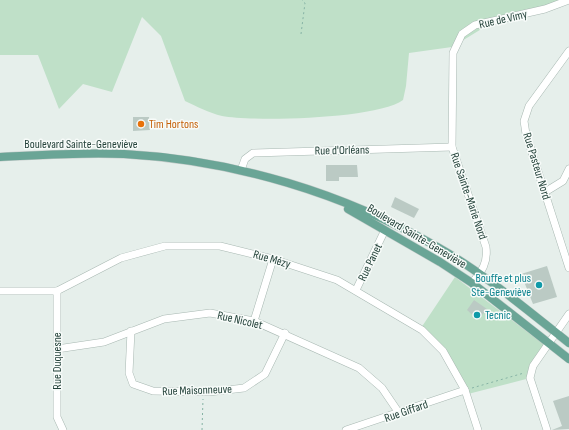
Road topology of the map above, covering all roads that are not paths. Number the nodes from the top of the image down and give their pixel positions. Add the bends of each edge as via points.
1 (569, 0) edge
2 (462, 34) joint
3 (569, 51) edge
4 (452, 148) junction
5 (0, 156) edge
6 (569, 169) edge
7 (241, 170) junction
8 (545, 192) junction
9 (325, 196) junction
10 (383, 234) dead end
11 (273, 259) junction
12 (569, 268) edge
13 (480, 274) junction
14 (472, 283) junction
15 (356, 290) junction
16 (0, 291) edge
17 (57, 291) junction
18 (569, 314) edge
19 (254, 321) junction
20 (131, 332) junction
21 (555, 332) junction
22 (285, 333) junction
23 (569, 343) edge
24 (548, 344) junction
25 (56, 349) junction
26 (569, 359) edge
27 (465, 390) junction
28 (399, 413) junction
29 (63, 430) edge
30 (346, 430) edge
31 (478, 430) edge
32 (547, 430) edge

1 - 2 street, Rue de Vimy via 545,9 475,24
2 - 4 street, Rue Sainte-Marie Nord via 453,53
3 - 8 street, Rue Pasteur Nord via 529,106 524,121
4 - 7 street, Rue d'Orléans via 253,153 245,159
4 - 13 street, Rue Sainte-Marie Nord via 486,247 488,258
5 - 7 main road, Boulevard Sainte-Geneviève via 125,154 193,161
6 - 8 street via 563,181
7 - 9 main road, Boulevard Sainte-Geneviève
8 - 12 street, Rue Pasteur Nord
9 - 13 main road, Boulevard Sainte-Geneviève via 380,216 440,248
9 - 14 main road, Boulevard Sainte-Geneviève via 387,230
10 - 15 street, Rue Panet
11 - 15 street, Rue Mézy via 337,280
11 - 17 street, Rue Mézy via 220,246 165,246 121,258
11 - 19 street
13 - 14 street, Rue Sainte-Marie Nord
13 - 21 main road, Boulevard Sainte-Geneviève
14 - 24 main road, Boulevard Sainte-Geneviève
15 - 27 street, Rue Mézy via 422,330 442,351
16 - 17 street, Rue Mézy
17 - 25 street, Rue Duquesne
18 - 21 street
19 - 20 street, Rue Nicolet via 210,313 164,319
19 - 22 street, Rue Nicolet
20 - 22 street, Rue Maisonneuve via 129,373 133,384 153,391 203,392 244,388 265,374
20 - 25 street, Rue Nicolet via 104,342
21 - 23 main road, Boulevard Sainte-Geneviève
21 - 24 street
22 - 28 street, Rue Nicolet via 359,368 382,388
24 - 26 main road, Boulevard Sainte-Geneviève
24 - 32 street via 533,366 530,378
25 - 29 street, Rue Duquesne via 57,416
27 - 28 street, Rue Giffard
27 - 31 street, Rue Mézy
28 - 30 street, Rue Giffard

